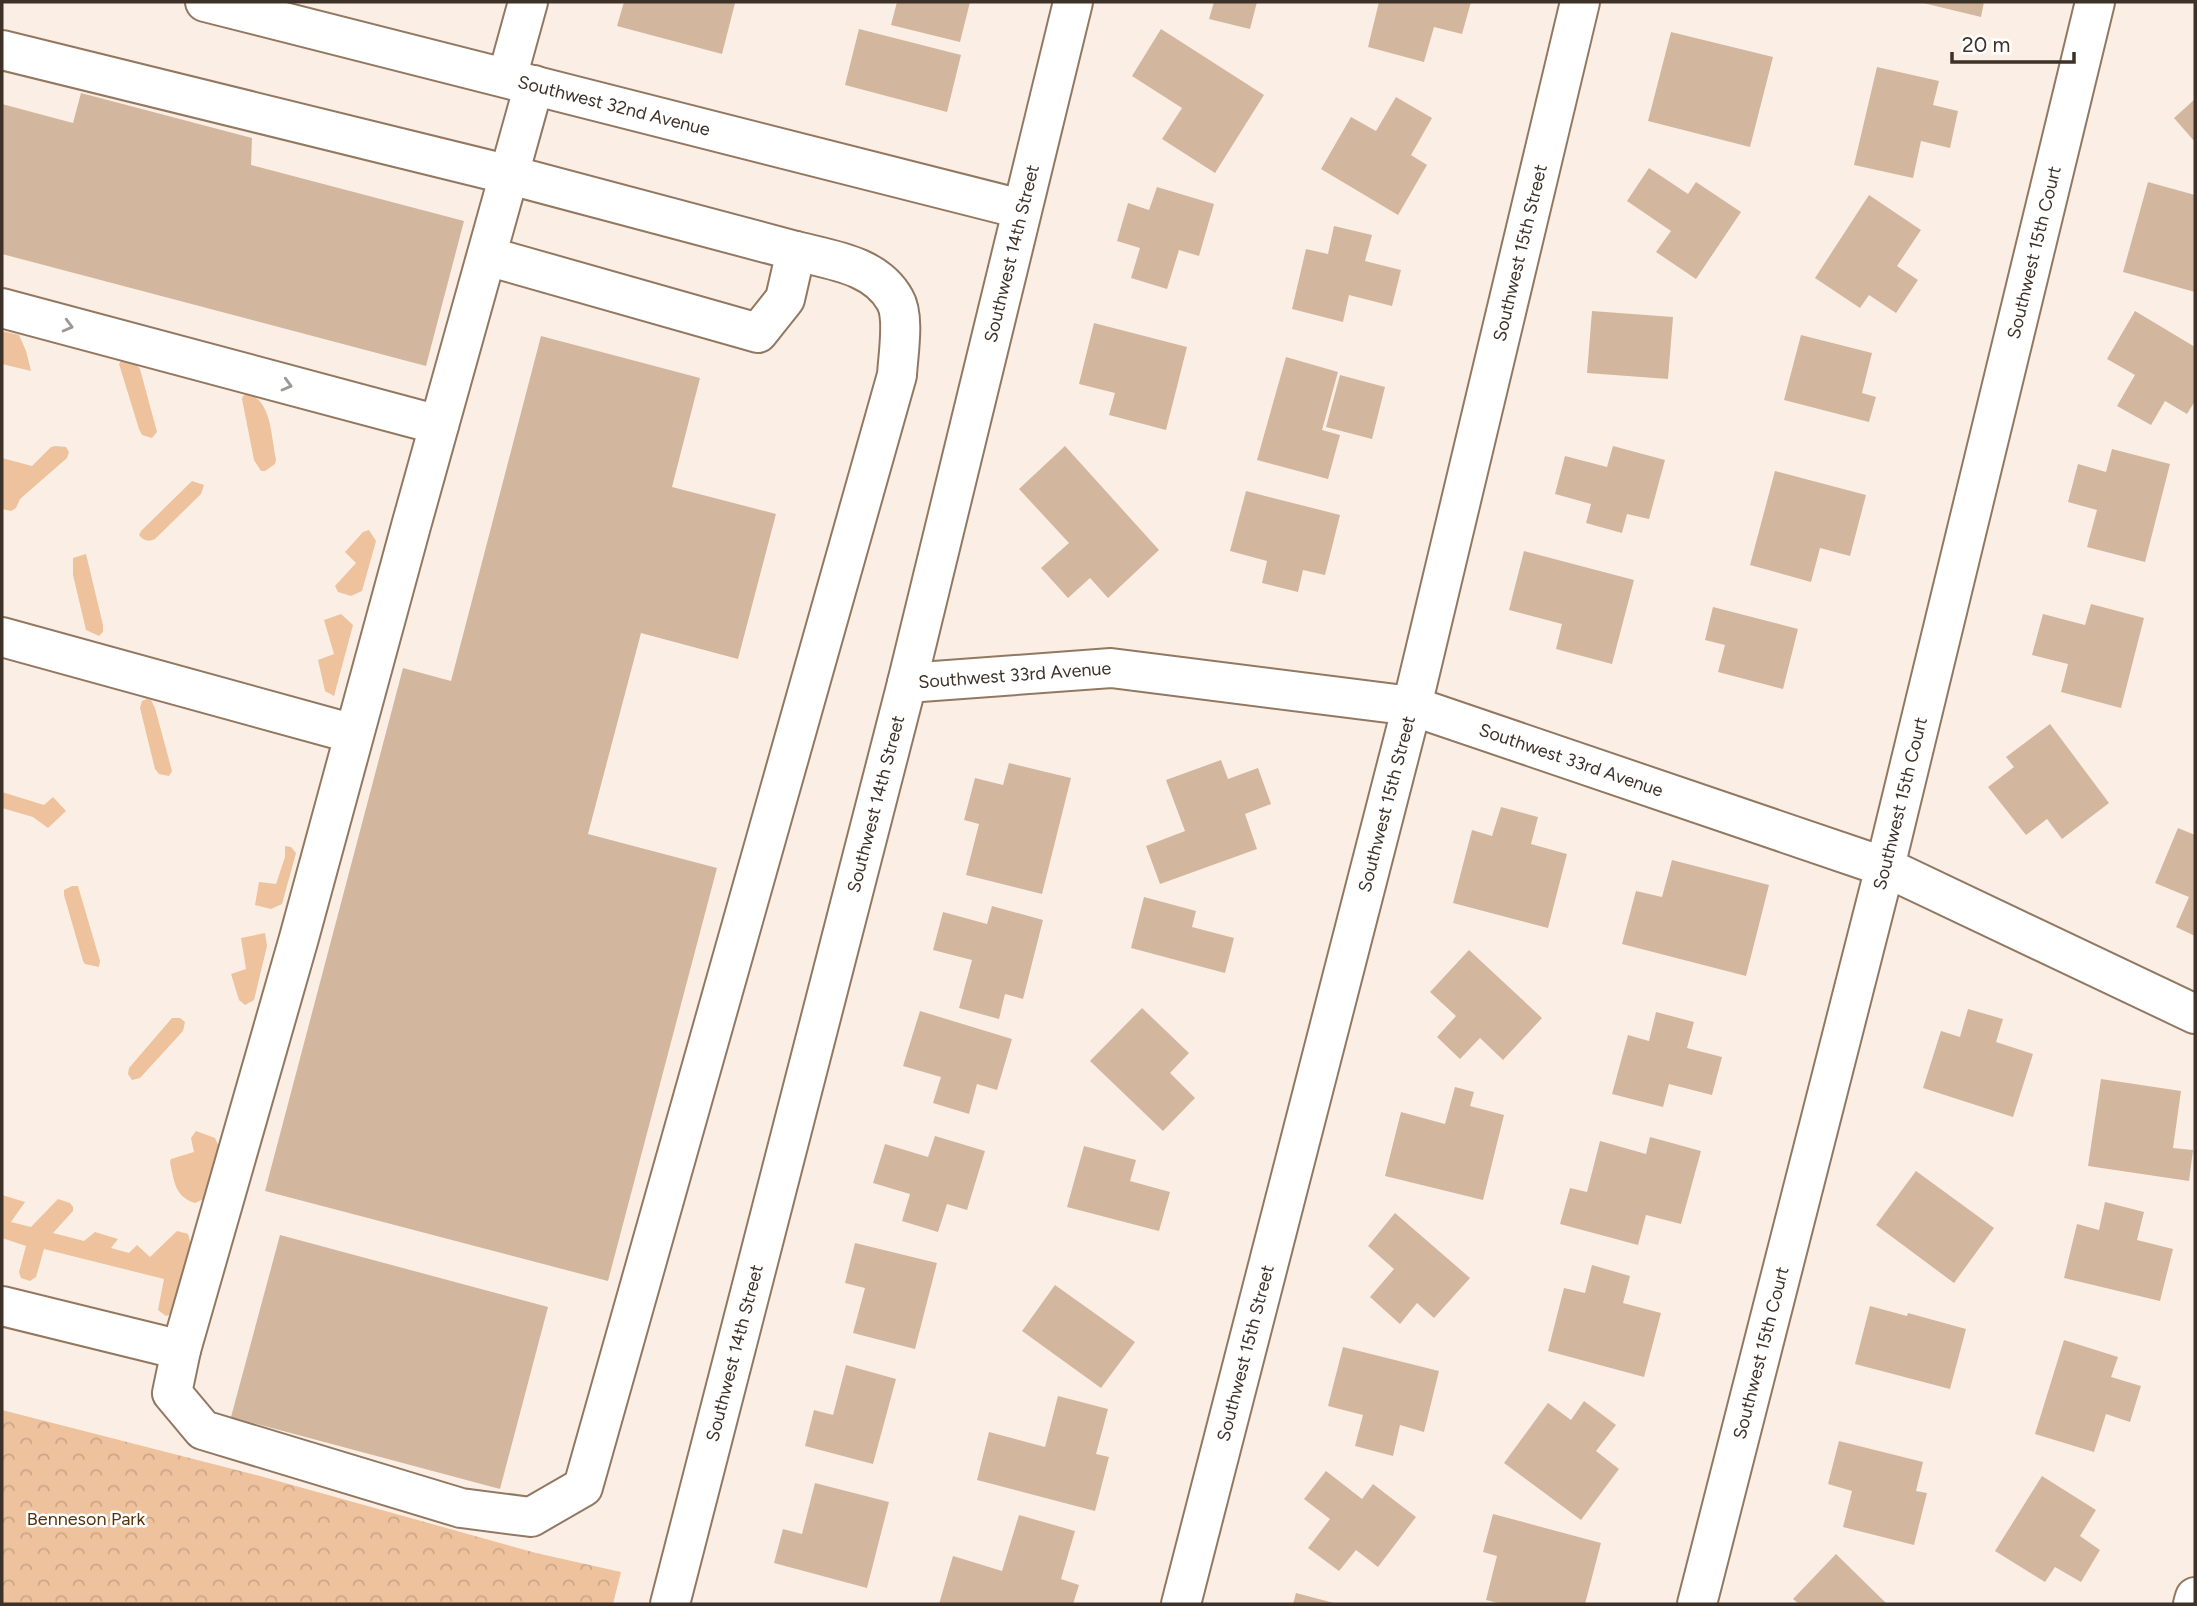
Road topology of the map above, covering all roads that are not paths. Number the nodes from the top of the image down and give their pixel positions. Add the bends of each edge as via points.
1 (205, 2) edge
2 (528, 2) edge
3 (1073, 2) edge
4 (1580, 2) edge
5 (2095, 2) edge
6 (2, 50) edge
7 (521, 82) junction
8 (510, 175) junction
9 (1021, 209) junction
10 (796, 251) junction
11 (486, 256) junction
12 (2, 309) edge
13 (439, 425) junction
14 (2, 637) edge
15 (907, 683) junction
16 (1412, 706) junction
17 (355, 734) junction
18 (1885, 867) junction
19 (2195, 1014) edge
20 (2, 1306) edge
21 (181, 1350) junction
22 (2195, 1597) edge
23 (670, 1604) edge
24 (1181, 1604) edge
25 (1697, 1604) edge
26 (2193, 1604) edge

1 - 7 street, Southwest 32nd Avenue
2 - 7 street
3 - 9 street, Southwest 14th Street
4 - 16 street, Southwest 15th Street
5 - 18 street, Southwest 15th Court
6 - 8 street
7 - 8 street
7 - 9 street, Southwest 32nd Avenue
8 - 10 street
8 - 11 street
9 - 15 street, Southwest 14th Street
10 - 11 street via 785,299 758,333
10 - 21 street via 850,265 878,279 896,301 900,329 897,375 583,1487 531,1517 461,1508 202,1430 172,1393
11 - 13 street
12 -> 13 street
13 - 17 street
14 - 17 street
15 - 16 street, Southwest 33rd Avenue via 1111,668
15 - 23 street, Southwest 14th Street
16 - 18 street, Southwest 33rd Avenue
16 - 24 street, Southwest 15th Street
17 - 21 street
18 - 19 street, Southwest 33rd Avenue
18 - 25 street, Southwest 15th Court
20 - 21 street
22 - 26 street

